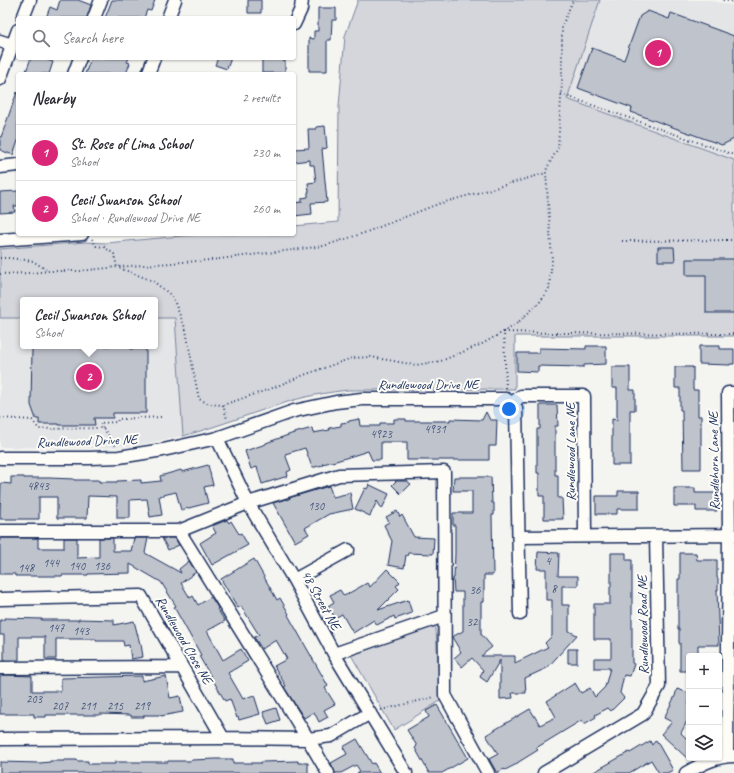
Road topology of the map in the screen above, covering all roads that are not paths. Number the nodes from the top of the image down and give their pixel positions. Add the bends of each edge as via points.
1 (30, 0) edge
2 (101, 0) edge
3 (175, 0) edge
4 (302, 0) edge
5 (24, 16) edge
6 (95, 16) edge
7 (169, 16) edge
8 (296, 20) edge
9 (16, 35) edge
10 (0, 41) edge
11 (12, 45) junction
12 (79, 60) edge
13 (153, 60) edge
14 (75, 72) edge
15 (149, 72) edge
16 (0, 79) edge
17 (16, 165) edge
18 (0, 167) edge
19 (55, 236) edge
20 (0, 240) edge
21 (734, 393) edge
22 (509, 402) junction
23 (216, 438) junction
24 (0, 458) edge
25 (248, 503) junction
26 (179, 530) junction
27 (0, 531) edge
28 (732, 535) edge
29 (585, 536) junction
30 (656, 536) junction
31 (519, 537) junction
32 (348, 550) dead end
33 (294, 580) junction
34 (0, 598) edge
35 (520, 614) dead end
36 (444, 616) junction
37 (334, 654) junction
38 (182, 667) junction
39 (0, 668) edge
40 (370, 713) junction
41 (223, 738) junction
42 (0, 739) edge
43 (308, 739) junction
44 (731, 756) edge
45 (328, 773) edge
46 (406, 773) edge
47 (488, 773) edge
48 (544, 773) edge
49 (686, 773) edge

1 - 5 street
2 - 6 street
3 - 7 street
4 - 8 street
9 - 11 street
10 - 11 street
11 - 16 street
12 - 14 street
13 - 15 street
17 - 18 street
19 - 20 street
21 - 28 street, Rundlehorn Lane NE via 728,393
22 - 23 street, Rundlewood Drive NE via 362,399 336,402 294,411
22 - 29 street, Rundlewood Lane NE via 521,396 584,396
22 - 31 street via 516,408
23 - 24 street, Rundlewood Drive NE via 119,457
23 - 25 street, 48 Street NE
25 - 26 street
25 - 33 street, 48 Street NE
25 - 36 street via 340,475 444,472
26 - 27 street
26 - 43 street
28 - 30 street
28 - 44 street
29 - 30 street
29 - 31 street
30 - 48 street, Rundlewood Road NE via 658,686 643,714
31 - 35 street
32 - 33 street
33 - 37 street, 48 Street NE
34 - 38 street, Rundlewood Close NE via 142,596
36 - 37 street
36 - 47 street via 445,695
37 - 40 street, 48 Street NE
38 - 39 street
38 - 41 street, Rundlewood Close NE
40 - 43 street via 330,736
40 - 46 street, 48 Street NE
41 - 42 street
41 - 43 street
43 - 45 street
44 - 49 street via 706,762

